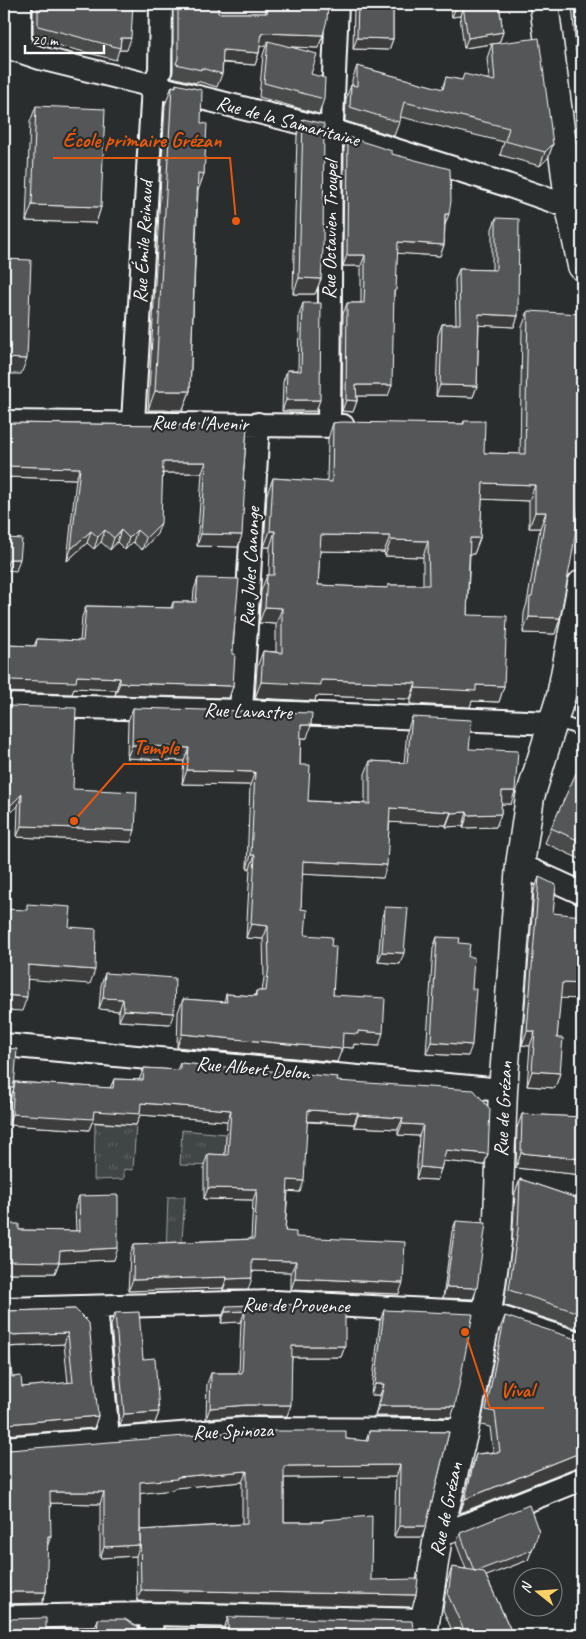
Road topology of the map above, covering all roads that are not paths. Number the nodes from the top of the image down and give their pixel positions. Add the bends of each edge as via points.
1 (20, 4) edge
2 (161, 4) edge
3 (337, 4) edge
4 (544, 4) edge
5 (12, 48) edge
6 (153, 86) junction
7 (331, 130) junction
8 (576, 206) edge
9 (582, 266) edge
10 (4, 422) edge
11 (133, 422) junction
12 (258, 424) junction
13 (328, 426) junction
14 (367, 426) edge
15 (582, 584) edge
16 (4, 705) edge
17 (241, 711) junction
18 (552, 723) junction
19 (582, 730) edge
20 (520, 865) junction
21 (582, 894) edge
22 (4, 1045) edge
23 (503, 1090) junction
24 (96, 1307) junction
25 (4, 1309) edge
26 (487, 1313) junction
27 (582, 1344) edge
28 (464, 1430) junction
29 (108, 1438) junction
30 (4, 1448) edge
31 (582, 1479) edge
32 (438, 1536) junction
33 (4, 1617) edge
34 (151, 1625) edge
35 (424, 1627) edge

1 - 5 street
2 - 6 street, Rue Émile Reinaud via 160,71
3 - 7 street, Rue Octavien Troupel
4 - 8 street
5 - 6 street, Rue de la Samaritaine
6 - 7 street, Rue de la Samaritaine
6 - 11 street, Rue Émile Reinaud
7 - 8 street, Rue de la Samaritaine
7 - 13 street, Rue Octavien Troupel
8 - 9 street
10 - 11 street, Rue de l'Avenir
11 - 12 street, Rue de l'Avenir
12 - 13 street, Rue de l'Avenir
12 - 17 street, Rue Jules Canonge
13 - 14 street, Rue de l'Avenir
15 - 18 street, Rue de Grézan via 561,696
16 - 17 street, Rue Lavastre
17 - 18 street, Rue Lavastre
18 - 19 lane
18 - 20 street, Rue de Grézan via 530,797
20 - 21 street
20 - 23 street, Rue de Grézan
22 - 23 street, Rue Albert Delon
23 - 26 street, Rue de Grézan via 497,1242
24 - 25 street, Rue de Provence
24 - 26 street, Rue de Provence via 275,1302
24 - 29 street
26 - 27 street, Rue de Provence
26 - 28 street, Rue de Grézan
28 - 29 street, Rue Spinoza via 243,1429
28 - 32 street, Rue de Grézan
29 - 30 street, Rue Spinoza
31 - 32 street
32 - 35 street, Rue de Grézan
33 - 34 street
34 - 35 street

